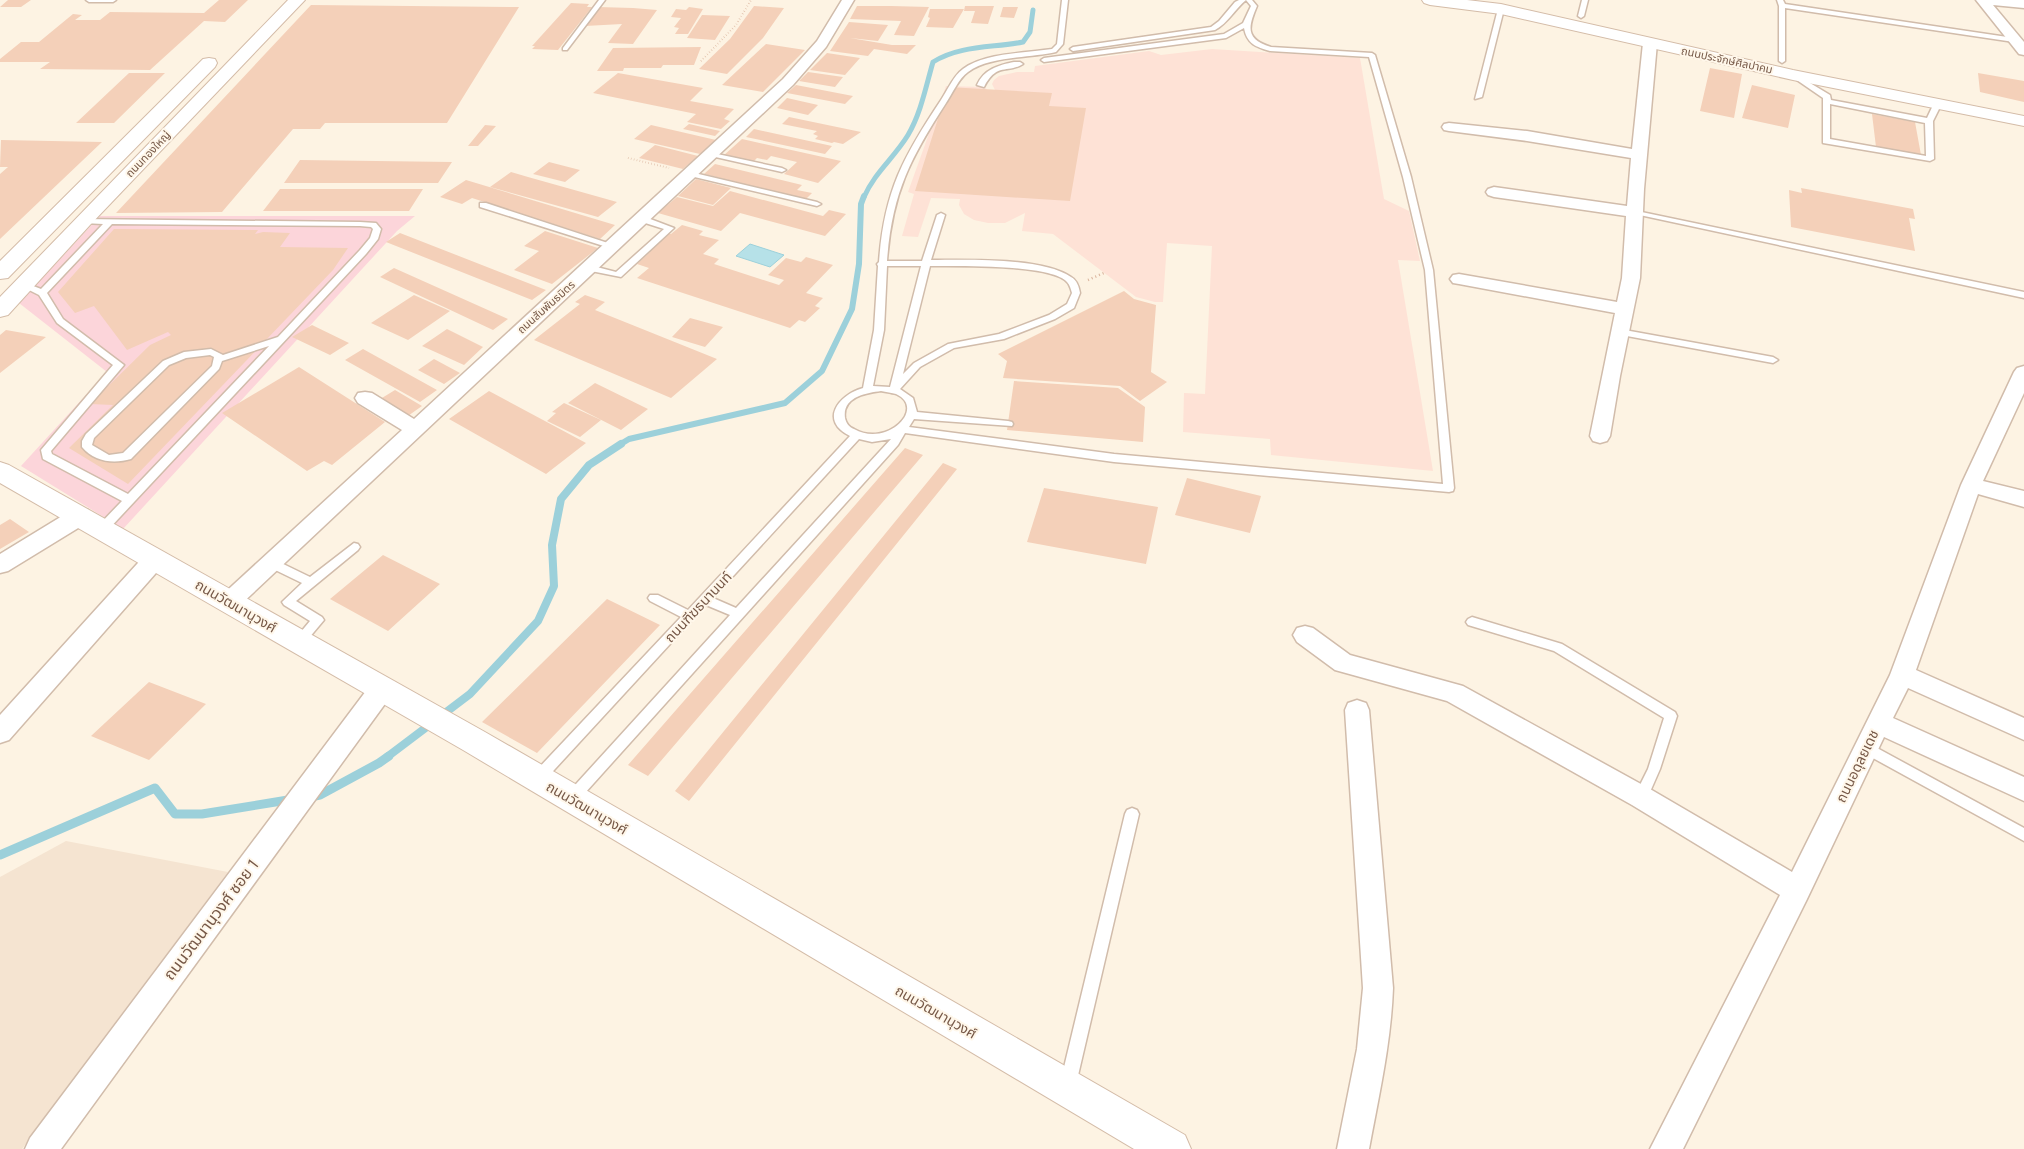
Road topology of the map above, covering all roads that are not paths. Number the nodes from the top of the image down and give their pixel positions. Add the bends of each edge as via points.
1 (89, 0) edge
2 (113, 0) edge
3 (297, 0) edge
4 (602, 0) edge
5 (848, 0) edge
6 (1065, 0) edge
7 (1243, 0) edge
8 (1249, 0) edge
9 (1430, 0) edge
10 (1983, 0) edge
11 (1781, 3) edge
12 (1501, 4) edge
13 (2024, 4) edge
14 (1582, 8) edge
15 (1246, 24) junction
16 (1652, 38) junction
17 (2014, 40) junction
18 (222, 50) dead end
19 (566, 50) dead end
20 (1054, 51) junction
21 (2024, 51) edge
22 (1782, 61) junction
23 (1793, 74) junction
24 (981, 85) dead end
25 (1478, 97) dead end
26 (1826, 101) junction
27 (1938, 103) junction
28 (2024, 109) edge
29 (1929, 121) junction
30 (2024, 121) edge
31 (1448, 127) dead end
32 (711, 154) junction
33 (1639, 154) junction
34 (782, 170) dead end
35 (690, 173) junction
36 (1494, 192) dead end
37 (817, 204) dead end
38 (482, 205) dead end
39 (1635, 212) junction
40 (941, 215) dead end
41 (642, 219) junction
42 (83, 221) junction
43 (109, 222) junction
44 (613, 246) junction
45 (926, 263) junction
46 (882, 264) junction
47 (589, 268) junction
48 (0, 273) edge
49 (1459, 279) dead end
50 (23, 285) junction
51 (42, 293) junction
52 (2024, 295) edge
53 (1625, 309) junction
54 (0, 310) edge
55 (1619, 332) junction
56 (282, 338) junction
57 (220, 359) junction
58 (1773, 360) dead end
59 (2024, 372) edge
60 (868, 389) junction
61 (894, 389) junction
62 (365, 398) dead end
63 (2015, 412) edge
64 (912, 415) junction
65 (1008, 424) dead end
66 (414, 428) junction
67 (902, 430) junction
68 (857, 435) junction
69 (1600, 436) dead end
70 (0, 471) edge
71 (1972, 485) junction
72 (128, 499) junction
73 (2024, 499) edge
74 (91, 522) junction
75 (354, 547) dead end
76 (155, 559) junction
77 (272, 562) junction
78 (0, 565) edge
79 (311, 582) junction
80 (654, 598) dead end
81 (705, 599) junction
82 (229, 602) junction
83 (738, 614) junction
84 (690, 616) junction
85 (1472, 622) dead end
86 (1305, 635) dead end
87 (299, 642) junction
88 (1902, 674) junction
89 (381, 690) junction
90 (1357, 710) dead end
91 (1878, 723) junction
92 (2024, 728) edge
93 (0, 732) edge
94 (1866, 748) junction
95 (537, 779) junction
96 (2024, 789) edge
97 (1642, 797) junction
98 (571, 799) junction
99 (1132, 814) dead end
100 (2024, 835) edge
101 (1797, 890) junction
102 (1067, 1088) junction
103 (41, 1149) edge
104 (1170, 1149) edge
105 (1352, 1149) edge
106 (1666, 1149) edge

1 - 2 lane
3 - 42 street, ถนนทองใหญ่
4 - 19 lane
5 - 32 street, ถนนสัมพันธมิตร via 826,39 807,62
6 - 20 lane via 1060,44
7 - 20 lane via 1233,5 1219,26 1213,29
8 - 15 lane via 1254,6
9 - 12 street, ถนนประจักษ์ศิลปาคม
10 - 13 street
10 - 17 street
11 - 17 lane
11 - 22 lane
12 - 14 street, ถนนประจักษ์ศิลปาคม
12 - 16 street, ถนนประจักษ์ศิลปาคม
12 - 25 lane
14 - 16 street, ถนนประจักษ์ศิลปาคม
15 - 24 lane via 1235,32 1213,39 1015,64 986,74
15 - 67 lane via 1249,38 1270,49 1372,55 1407,177 1429,270 1449,488 1114,458
16 - 22 street, ถนนประจักษ์ศิลปาคม
16 - 23 street, ถนนประจักษ์ศิลปาคม
16 - 33 street
17 - 21 street
18 - 48 street, ถนนทองใหญ่
20 - 46 lane via 980,64 964,71 907,163 892,199
22 - 28 street, ถนนประจักษ์ศิลปาคม
23 - 26 lane via 1827,97
23 - 27 street, ถนนประจักษ์ศิลปาคม
26 - 29 lane
26 - 29 lane via 1826,141 1930,159
27 - 29 lane
27 - 30 street, ถนนประจักษ์ศิลปาคม
31 - 33 street
32 - 34 lane
32 - 35 street, ถนนสัมพันธมิตร
33 - 39 street
35 - 37 lane
35 - 41 street, ถนนสัมพันธมิตร
36 - 39 street
38 - 44 lane
39 - 52 lane
39 - 53 street via 1632,278
40 - 45 lane
41 - 44 street, ถนนสัมพันธมิตร
41 - 47 lane via 670,228 618,276
42 - 43 lane
42 - 50 street, ถนนทองใหญ่
43 - 51 lane
43 - 56 lane via 372,226 377,229 374,239
44 - 47 street, ถนนสัมพันธมิตร
45 - 46 lane
45 - 61 lane
45 - 61 lane via 1048,270 1070,280 1076,293 1071,306 1052,317 1001,337 951,346 917,365
46 - 60 lane via 880,323
47 - 66 street, ถนนสัมพันธมิตร
49 - 53 street
50 - 51 lane
50 - 54 street, ถนนทองใหญ่
51 - 72 lane via 60,321 119,365 46,450 47,456
53 - 55 street
55 - 58 lane
55 - 69 street
56 - 57 lane
56 - 72 lane
57 - 57 lane via 216,367 127,456 108,459 87,447 90,436 166,363 196,353 216,353
59 - 63 street, ถนนอดุลยเดช
60 - 61 lane
60 - 68 lane via 856,393 841,406 841,423
61 - 64 lane via 909,400
62 - 66 street
63 - 71 street, ถนนอดุลยเดช
64 - 65 lane
64 - 67 lane
66 - 77 street, ถนนสัมพันธมิตร
67 - 68 lane via 880,437
67 - 83 lane via 894,443
68 - 81 lane, ถนนฑีฆธนานนท์
70 - 74 street, ถนนวัฒนานุวงศ์
71 - 73 street
71 - 88 street, ถนนอดุลยเดช
72 - 74 lane
74 - 76 street, ถนนวัฒนานุวงศ์
74 - 78 street
75 - 79 lane
76 - 82 street, ถนนวัฒนานุวงศ์
76 - 93 street
77 - 79 lane
77 - 82 street, ถนนสัมพันธมิตร
79 - 87 lane via 288,602 318,620
80 - 84 lane
81 - 83 lane
81 - 84 lane, ถนนฑีฆธนานนท์
82 - 87 street, ถนนวัฒนานุวงศ์
83 - 98 lane
84 - 95 lane, ถนนฑีฆธนานนท์
85 - 97 lane via 1558,647 1671,716
86 - 97 street via 1343,663 1454,693
87 - 89 street, ถนนวัฒนานุวงศ์
88 - 91 street, ถนนอดุลยเดช
88 - 92 street
89 - 95 street, ถนนวัฒนานุวงศ์
89 - 103 street, ถนนวัฒนานุวงศ์ ซอย 1
90 - 105 street via 1378,988 1373,1044
91 - 94 street, ถนนอดุลยเดช
91 - 96 street
94 - 100 lane
94 - 101 street, ถนนอดุลยเดช
95 - 98 street, ถนนวัฒนานุวงศ์
97 - 101 street
98 - 102 street, ถนนวัฒนานุวงศ์
99 - 102 lane
101 - 106 street, ถนนอดุลยเดช
102 - 104 street, ถนนวัฒนานุวงศ์

